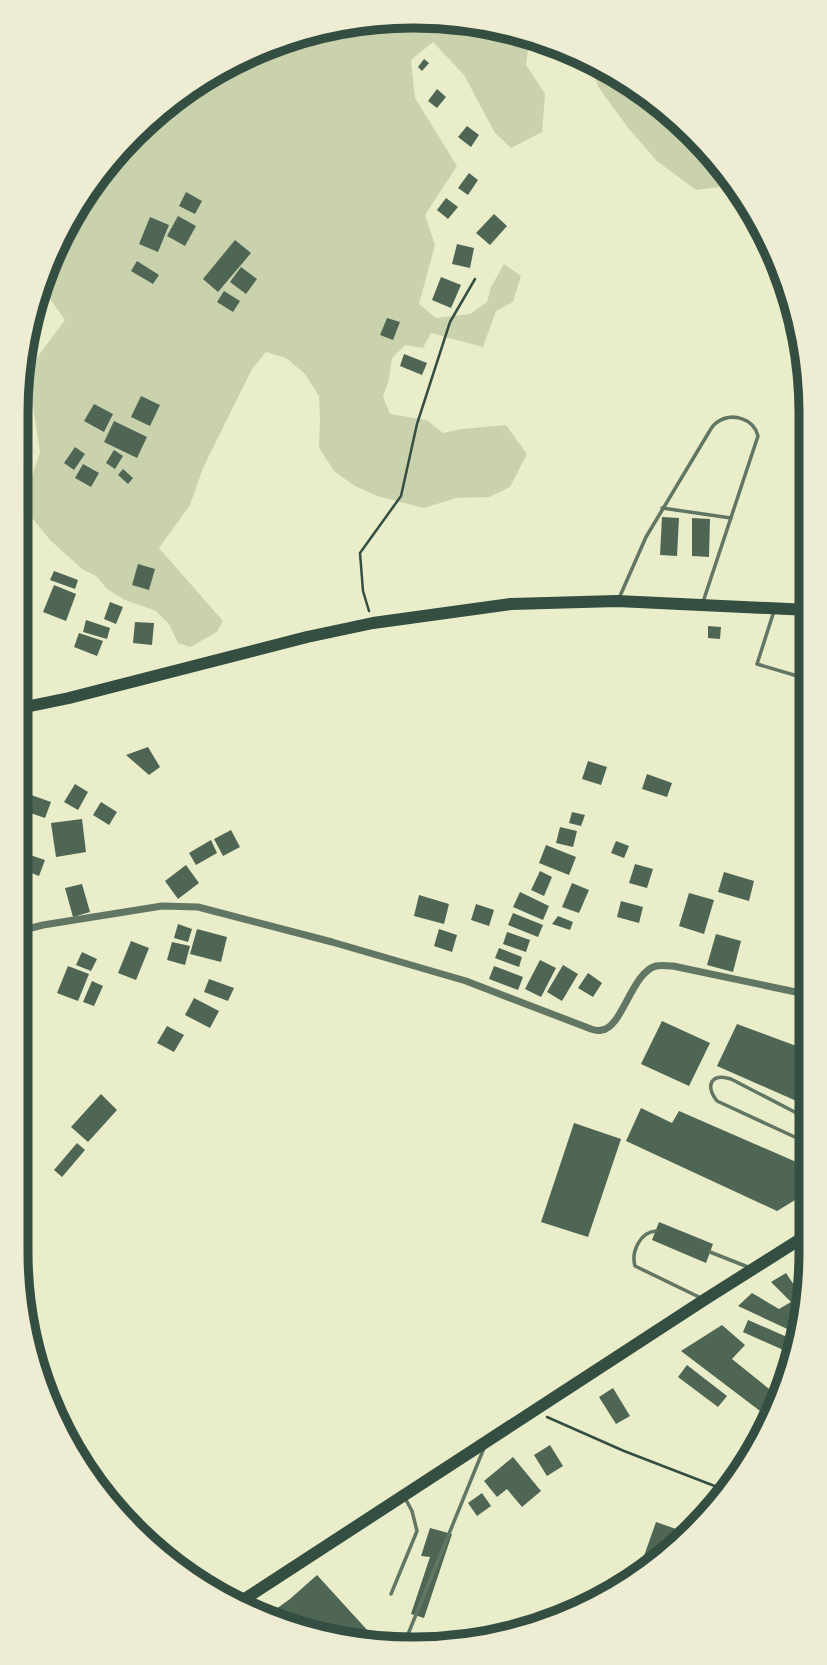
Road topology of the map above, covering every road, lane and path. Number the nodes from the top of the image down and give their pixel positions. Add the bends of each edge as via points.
1 (475, 279) dead end
2 (662, 508) junction
3 (731, 518) junction
4 (617, 601) junction
5 (702, 605) junction
6 (775, 609) junction
7 (799, 610) edge
8 (373, 623) junction
9 (799, 676) edge
10 (28, 706) edge
11 (28, 929) edge
12 (799, 993) edge
13 (799, 1114) edge
14 (799, 1139) edge
15 (656, 1231) dead end
16 (799, 1240) edge
17 (710, 1252) dead end
18 (753, 1269) junction
19 (704, 1300) junction
20 (535, 1411) junction
21 (487, 1442) junction
22 (718, 1487) edge
23 (404, 1496) junction
24 (391, 1594) dead end
25 (246, 1598) edge
26 (407, 1637) edge

1 - 8 path via 450,322 416,424 401,496 359,553 363,591
2 - 3 lane
2 - 3 lane via 709,432 717,423 737,417 756,428 758,436
2 - 4 lane
3 - 5 lane
4 - 5 main road
4 - 8 main road via 511,604
5 - 6 main road
6 - 7 main road
6 - 9 lane via 758,664
8 - 10 main road
11 - 12 street via 162,906 198,907 466,981 602,1030 617,1019 643,974 655,966
13 - 14 lane via 722,1076 716,1077 710,1088 717,1101
15 - 19 lane via 646,1233 639,1243 633,1257 635,1266
16 - 18 main road
17 - 18 lane
18 - 19 main road
19 - 20 main road
20 - 21 main road
20 - 22 path
21 - 23 main road
21 - 26 lane
23 - 24 lane via 417,1531
23 - 25 main road

